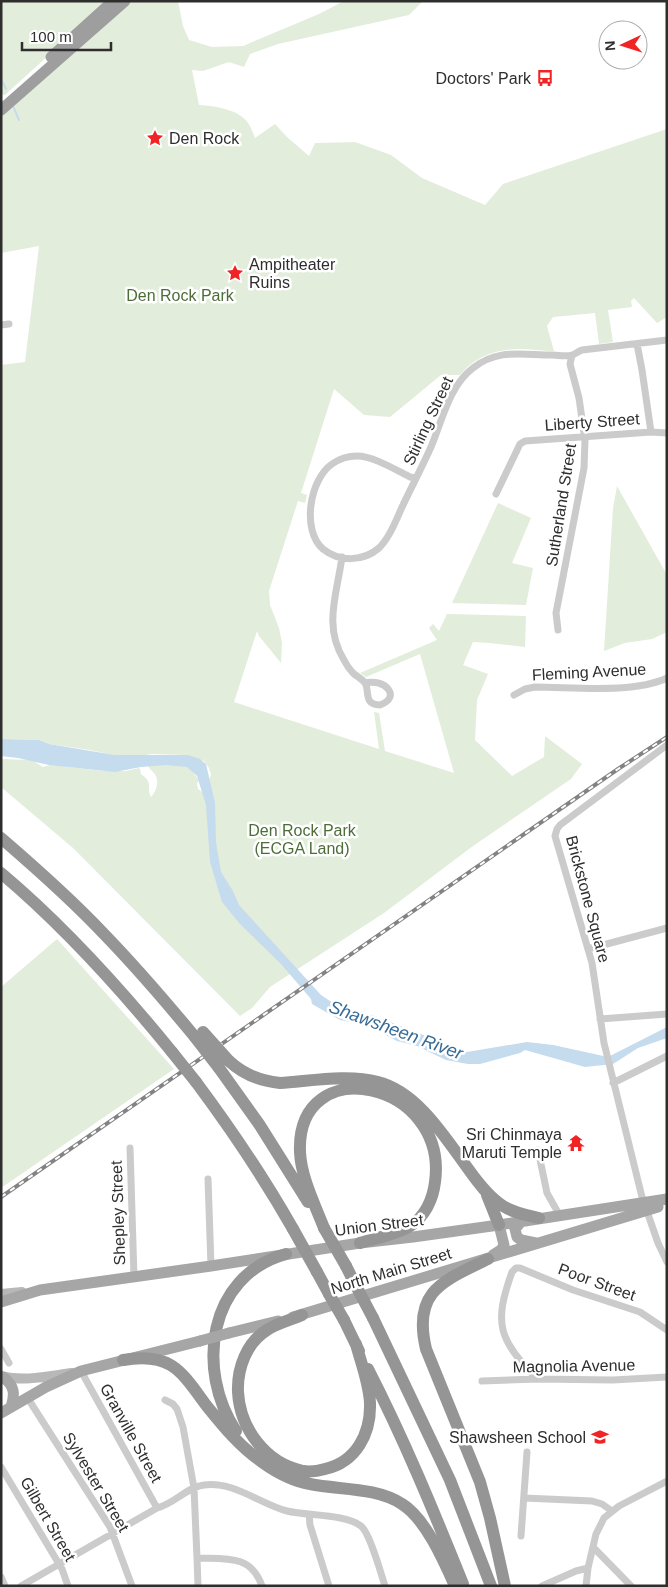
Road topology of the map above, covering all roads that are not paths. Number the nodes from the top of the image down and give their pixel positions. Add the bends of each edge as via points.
1 (113, 1) edge
2 (125, 1) edge
3 (1, 101) edge
4 (1, 110) edge
5 (667, 340) edge
6 (637, 344) junction
7 (572, 355) junction
8 (651, 432) junction
9 (667, 433) edge
10 (585, 436) junction
11 (416, 478) junction
12 (496, 494) dead end
13 (342, 557) junction
14 (558, 630) dead end
15 (667, 678) edge
16 (365, 683) dead end
17 (514, 695) dead end
18 (667, 745) edge
19 (1, 838) edge
20 (1, 873) edge
21 (667, 928) edge
22 (588, 949) junction
23 (667, 1014) edge
24 (600, 1019) junction
25 (667, 1056) edge
26 (224, 1065) junction
27 (612, 1079) junction
28 (130, 1148) dead end
29 (538, 1150) dead end
30 (208, 1179) dead end
31 (485, 1192) junction
32 (667, 1199) edge
33 (667, 1204) edge
34 (645, 1207) junction
35 (560, 1216) junction
36 (538, 1218) junction
37 (520, 1222) junction
38 (499, 1225) junction
39 (324, 1228) junction
40 (360, 1243) junction
41 (539, 1244) junction
42 (286, 1254) junction
43 (488, 1259) junction
44 (667, 1262) edge
45 (211, 1266) junction
46 (134, 1277) junction
47 (40, 1290) junction
48 (1, 1294) edge
49 (1, 1302) edge
50 (302, 1315) junction
51 (667, 1330) edge
52 (356, 1344) junction
53 (1, 1349) edge
54 (123, 1360) junction
55 (10, 1363) dead end
56 (80, 1371) junction
57 (2, 1377) edge
58 (537, 1379) junction
59 (482, 1381) dead end
60 (666, 1381) edge
61 (27, 1397) junction
62 (165, 1400) dead end
63 (6, 1410) edge
64 (527, 1452) dead end
65 (263, 1462) junction
66 (1, 1467) edge
67 (667, 1481) edge
68 (194, 1488) junction
69 (524, 1498) junction
70 (161, 1506) junction
71 (612, 1511) junction
72 (309, 1514) junction
73 (113, 1534) junction
74 (522, 1536) dead end
75 (593, 1547) junction
76 (197, 1558) junction
77 (59, 1564) junction
78 (588, 1568) junction
79 (1, 1577) edge
80 (5, 1586) edge
81 (20, 1586) edge
82 (68, 1586) edge
83 (132, 1586) edge
84 (198, 1586) edge
85 (262, 1586) edge
86 (329, 1586) edge
87 (385, 1586) edge
88 (455, 1586) edge
89 (463, 1586) edge
90 (491, 1586) edge
91 (505, 1586) edge
92 (542, 1586) edge
93 (586, 1586) edge
94 (631, 1586) edge

1 - 3 highway
2 - 4 highway
5 - 6 street, Stirling Street
6 - 7 street, Stirling Street via 582,350
6 - 8 street
7 - 10 street, Sutherland Street via 570,364
7 - 11 street, Stirling Street via 511,353 490,358 473,367 456,387
8 - 9 street, Liberty Street
8 - 10 street, Liberty Street
10 - 12 street, Liberty Street via 525,440 520,444
10 - 14 street, Sutherland Street via 584,468 556,613
11 - 13 street, Stirling Street via 380,547 359,558
11 - 13 street, Stirling Street via 359,456 332,464 317,483 310,524 323,548
13 - 16 street via 332,612 332,631 345,662
15 - 17 street, Fleming Avenue via 635,687 535,687
18 - 22 street, Brickstone Square via 556,831 556,842
19 - 26 highway, bridge via 75,904 148,981 175,1002
20 - 52 highway, bridge via 61,928 137,1009 196,1082 248,1156 293,1229
21 - 22 street
22 - 24 street, Brickstone Square
23 - 24 street
24 - 27 street, Brickstone Square
25 - 27 street
26 - 31 highway via 280,1083 357,1078 394,1088 422,1111
26 - 39 highway
27 - 34 street, Brickstone Square
28 - 46 street, Shepley Street
29 - 35 street via 547,1193
30 - 45 street
31 - 36 highway via 511,1210
31 - 38 highway
32 - 34 main road, Union Street
33 - 34 main road, North Main Street
34 - 35 main road, Union Street
34 - 41 main road, North Main Street
34 - 44 street, Brickstone Square
35 - 36 main road, Union Street
36 - 37 main road, Union Street
37 - 38 main road, Union Street
37 - 41 main road via 515,1228 517,1237
38 - 40 main road, Union Street
38 - 43 main road via 503,1246
39 - 40 highway via 301,1159 300,1142 307,1119 320,1100 338,1091 362,1088 384,1094 409,1109 427,1131 436,1156 435,1183 430,1202 414,1223
39 - 90 highway, bridge via 373,1318 450,1480
40 - 42 main road, Union Street
41 - 43 main road, North Main Street
42 - 45 main road, Union Street
42 - 65 highway via 267,1260 245,1276 234,1290 221,1313 213,1348 215,1377 226,1414 242,1440
43 - 50 main road, North Main Street
43 - 91 highway via 449,1278 435,1290 425,1307 422,1331 426,1349 480,1482
45 - 46 main road, Union Street
46 - 47 main road, Union Street
47 - 48 main road
47 - 49 main road, Union Street
50 - 52 highway via 268,1329 254,1341 243,1360 238,1380 238,1400 246,1426 269,1455 285,1465 304,1471 332,1468 353,1454 362,1441 370,1404
50 - 54 main road, North Main Street, bridge
51 - 58 street, Poor Street via 640,1312 520,1268 515,1269 501,1307 502,1329 511,1349
52 - 89 highway via 402,1439
53 - 55 street
54 - 56 main road, North Main Street
54 - 65 highway via 156,1360 176,1368 233,1438
56 - 57 main road via 39,1378
56 - 61 main road, North Main Street
56 - 70 street, Granville Street
57 - 63 main road via 10,1382 14,1391
58 - 59 street, Magnolia Avenue
58 - 60 street, Magnolia Avenue
61 - 63 main road, North Main Street
61 - 73 street, Sylvester Street
62 - 68 street via 180,1416
64 - 69 street
65 - 88 highway via 300,1482 383,1494 403,1504 420,1520
66 - 77 street, Gilbert Street
67 - 71 street
68 - 70 street
68 - 72 street via 209,1484 227,1487 276,1508
68 - 76 street
69 - 71 street via 592,1501
69 - 74 street
70 - 73 street
71 - 75 street via 600,1524
72 - 86 street
72 - 87 street via 347,1520 362,1526
73 - 77 street
73 - 83 street, Sylvester Street
75 - 78 street
75 - 94 street
76 - 84 street
76 - 85 street via 244,1562 255,1571
77 - 81 street
77 - 82 street, Gilbert Street
78 - 92 street
78 - 93 street
79 - 80 street

